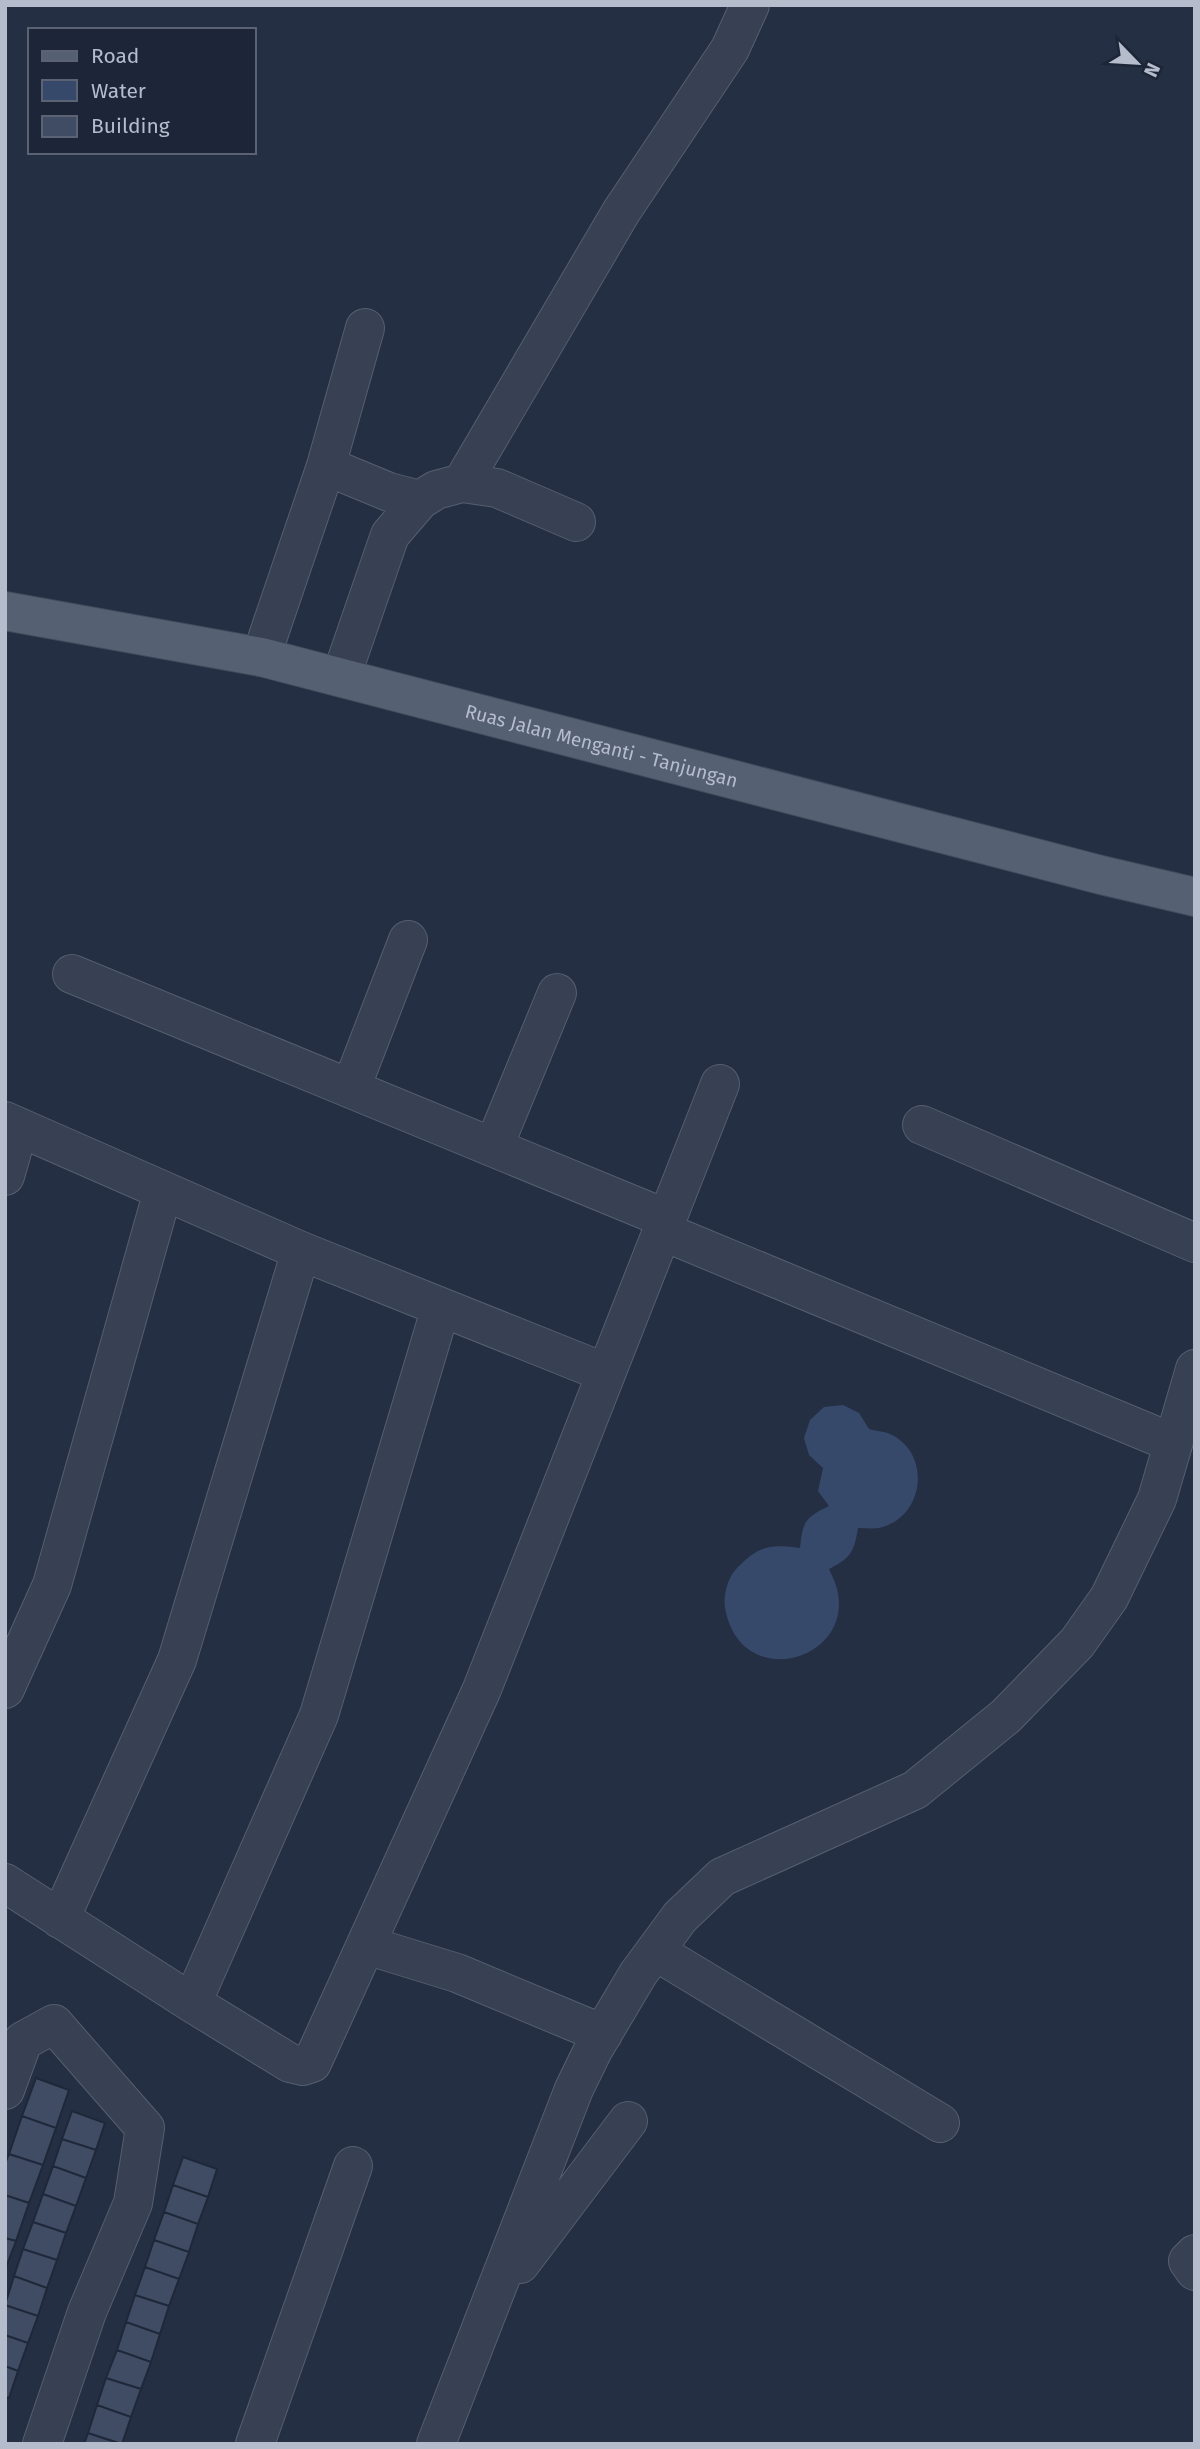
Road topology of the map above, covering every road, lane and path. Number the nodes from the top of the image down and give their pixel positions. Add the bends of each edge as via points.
1 (750, 5) edge
2 (365, 328) dead end
3 (337, 470) junction
4 (461, 483) junction
5 (404, 496) junction
6 (576, 522) dead end
7 (5, 611) edge
8 (261, 657) junction
9 (341, 677) junction
10 (1195, 897) edge
11 (408, 940) dead end
12 (72, 974) dead end
13 (557, 993) dead end
14 (720, 1084) dead end
15 (351, 1088) junction
16 (12, 1124) edge
17 (922, 1125) dead end
18 (494, 1146) junction
19 (5, 1176) edge
20 (163, 1191) junction
21 (664, 1225) junction
22 (1195, 1243) edge
23 (301, 1251) junction
24 (441, 1307) junction
25 (1195, 1369) edge
26 (606, 1373) junction
27 (1174, 1443) junction
28 (5, 1689) edge
29 (5, 1883) edge
30 (60, 1919) junction
31 (366, 1945) junction
32 (655, 1951) junction
33 (192, 2003) junction
34 (598, 2042) junction
35 (5, 2090) edge
36 (628, 2121) dead end
37 (940, 2123) dead end
38 (353, 2166) dead end
39 (1195, 2254) edge
40 (1195, 2271) edge
41 (491, 2302) junction
42 (42, 2444) edge
43 (255, 2444) edge
44 (436, 2444) edge

1 - 4 street via 730,49 621,212
2 - 3 street
3 - 5 street
3 - 8 street
4 - 5 street
4 - 6 street via 497,488
5 - 9 street
7 - 8 main road, Ruas Jalan Menganti - Tanjungan
8 - 9 main road, Ruas Jalan Menganti - Tanjungan
9 - 10 main road, Ruas Jalan Menganti - Tanjungan
11 - 15 street
12 - 15 street
13 - 18 street
14 - 21 street
15 - 18 street
16 - 19 street
16 - 20 street
17 - 22 street
18 - 21 street
20 - 23 street
20 - 28 street via 52,1585
21 - 26 street
21 - 27 street
23 - 24 street
23 - 30 street via 177,1660
24 - 26 street
24 - 33 street via 318,1715
25 - 27 street
26 - 31 street via 482,1689
27 - 32 street via 1157,1499 1109,1598 1077,1643 1006,1716 915,1790 722,1877 680,1917
29 - 30 street
30 - 33 street
31 - 33 street via 312,2063 290,2063
31 - 34 street via 457,1973
32 - 34 street
32 - 37 street
34 - 41 street via 574,2088
35 - 42 street via 23,2041 54,2024 145,2128 133,2203 88,2312
36 - 41 street
38 - 43 street
39 - 40 street via 1188,2261
41 - 44 street

